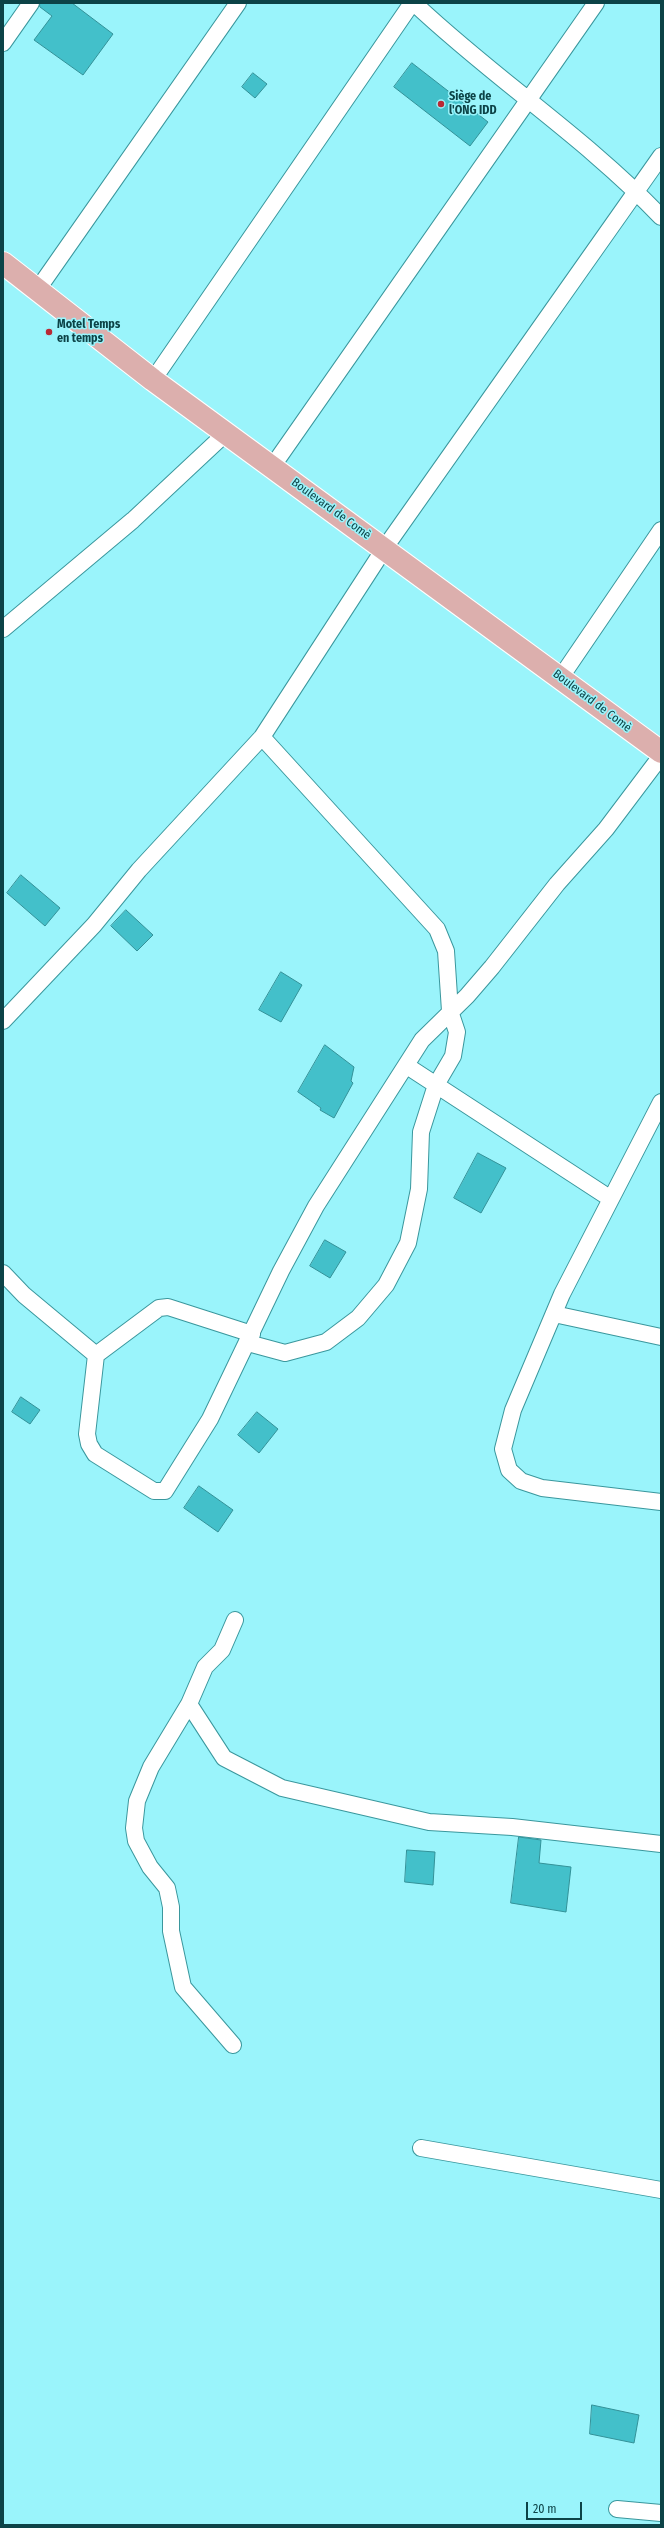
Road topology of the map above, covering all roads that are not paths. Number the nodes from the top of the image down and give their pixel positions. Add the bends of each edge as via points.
1 (32, 3) edge
2 (238, 3) edge
3 (413, 3) edge
4 (596, 3) edge
5 (3, 43) edge
6 (529, 99) junction
7 (661, 156) edge
8 (636, 191) junction
9 (661, 217) edge
10 (3, 263) edge
11 (38, 289) junction
12 (153, 380) junction
13 (226, 434) junction
14 (272, 467) junction
15 (661, 530) edge
16 (384, 549) junction
17 (3, 629) edge
18 (561, 678) junction
19 (262, 737) junction
20 (661, 752) edge
21 (661, 756) edge
22 (450, 1011) junction
23 (3, 1021) edge
24 (407, 1066) junction
25 (436, 1085) junction
26 (661, 1102) edge
27 (610, 1199) junction
28 (3, 1273) edge
29 (554, 1314) junction
30 (661, 1337) edge
31 (250, 1339) junction
32 (96, 1355) junction
33 (661, 1502) edge
34 (235, 1620) dead end
35 (189, 1704) junction
36 (661, 1844) edge
37 (233, 2045) dead end
38 (421, 2148) dead end
39 (661, 2190) edge
40 (616, 2509) dead end
41 (661, 2513) edge

1 - 5 street
2 - 11 street
3 - 6 street
3 - 12 street
4 - 6 street
6 - 8 street
6 - 14 street
7 - 8 street
8 - 9 street
8 - 16 street
10 - 11 main road, Boulevard de Comè
11 - 12 main road, Boulevard de Comè
12 - 13 main road, Boulevard de Comè
13 - 14 main road, Boulevard de Comè
13 - 17 street via 133,520
14 - 16 main road, Boulevard de Comè
15 - 18 street
16 - 18 main road, Boulevard de Comè
16 - 19 street
18 - 20 main road, Boulevard de Comè
19 - 22 street via 437,929 446,951
19 - 23 street via 139,870 94,926
21 - 22 street via 606,829 548,895 492,967
22 - 24 street via 422,1040
22 - 25 street via 457,1032 453,1056
24 - 25 street
24 - 31 street via 316,1206 281,1272
25 - 27 street
25 - 31 street via 421,1132 419,1189 408,1243 386,1285 358,1318 326,1342 285,1353
26 - 27 street
27 - 29 street
28 - 32 street via 24,1295
29 - 30 street
29 - 33 street via 513,1410 502,1449 509,1470 521,1481 542,1488
31 - 32 street via 168,1307 159,1308
31 - 32 street via 210,1419 164,1491 159,1492 95,1454 89,1444 87,1426
34 - 35 street via 222,1650 205,1667
35 - 36 street via 224,1758 282,1788 429,1822 512,1827
35 - 37 street via 151,1767 137,1801 134,1828 136,1841 150,1867 167,1888 171,1907 171,1931 183,1987
38 - 39 street
40 - 41 street

